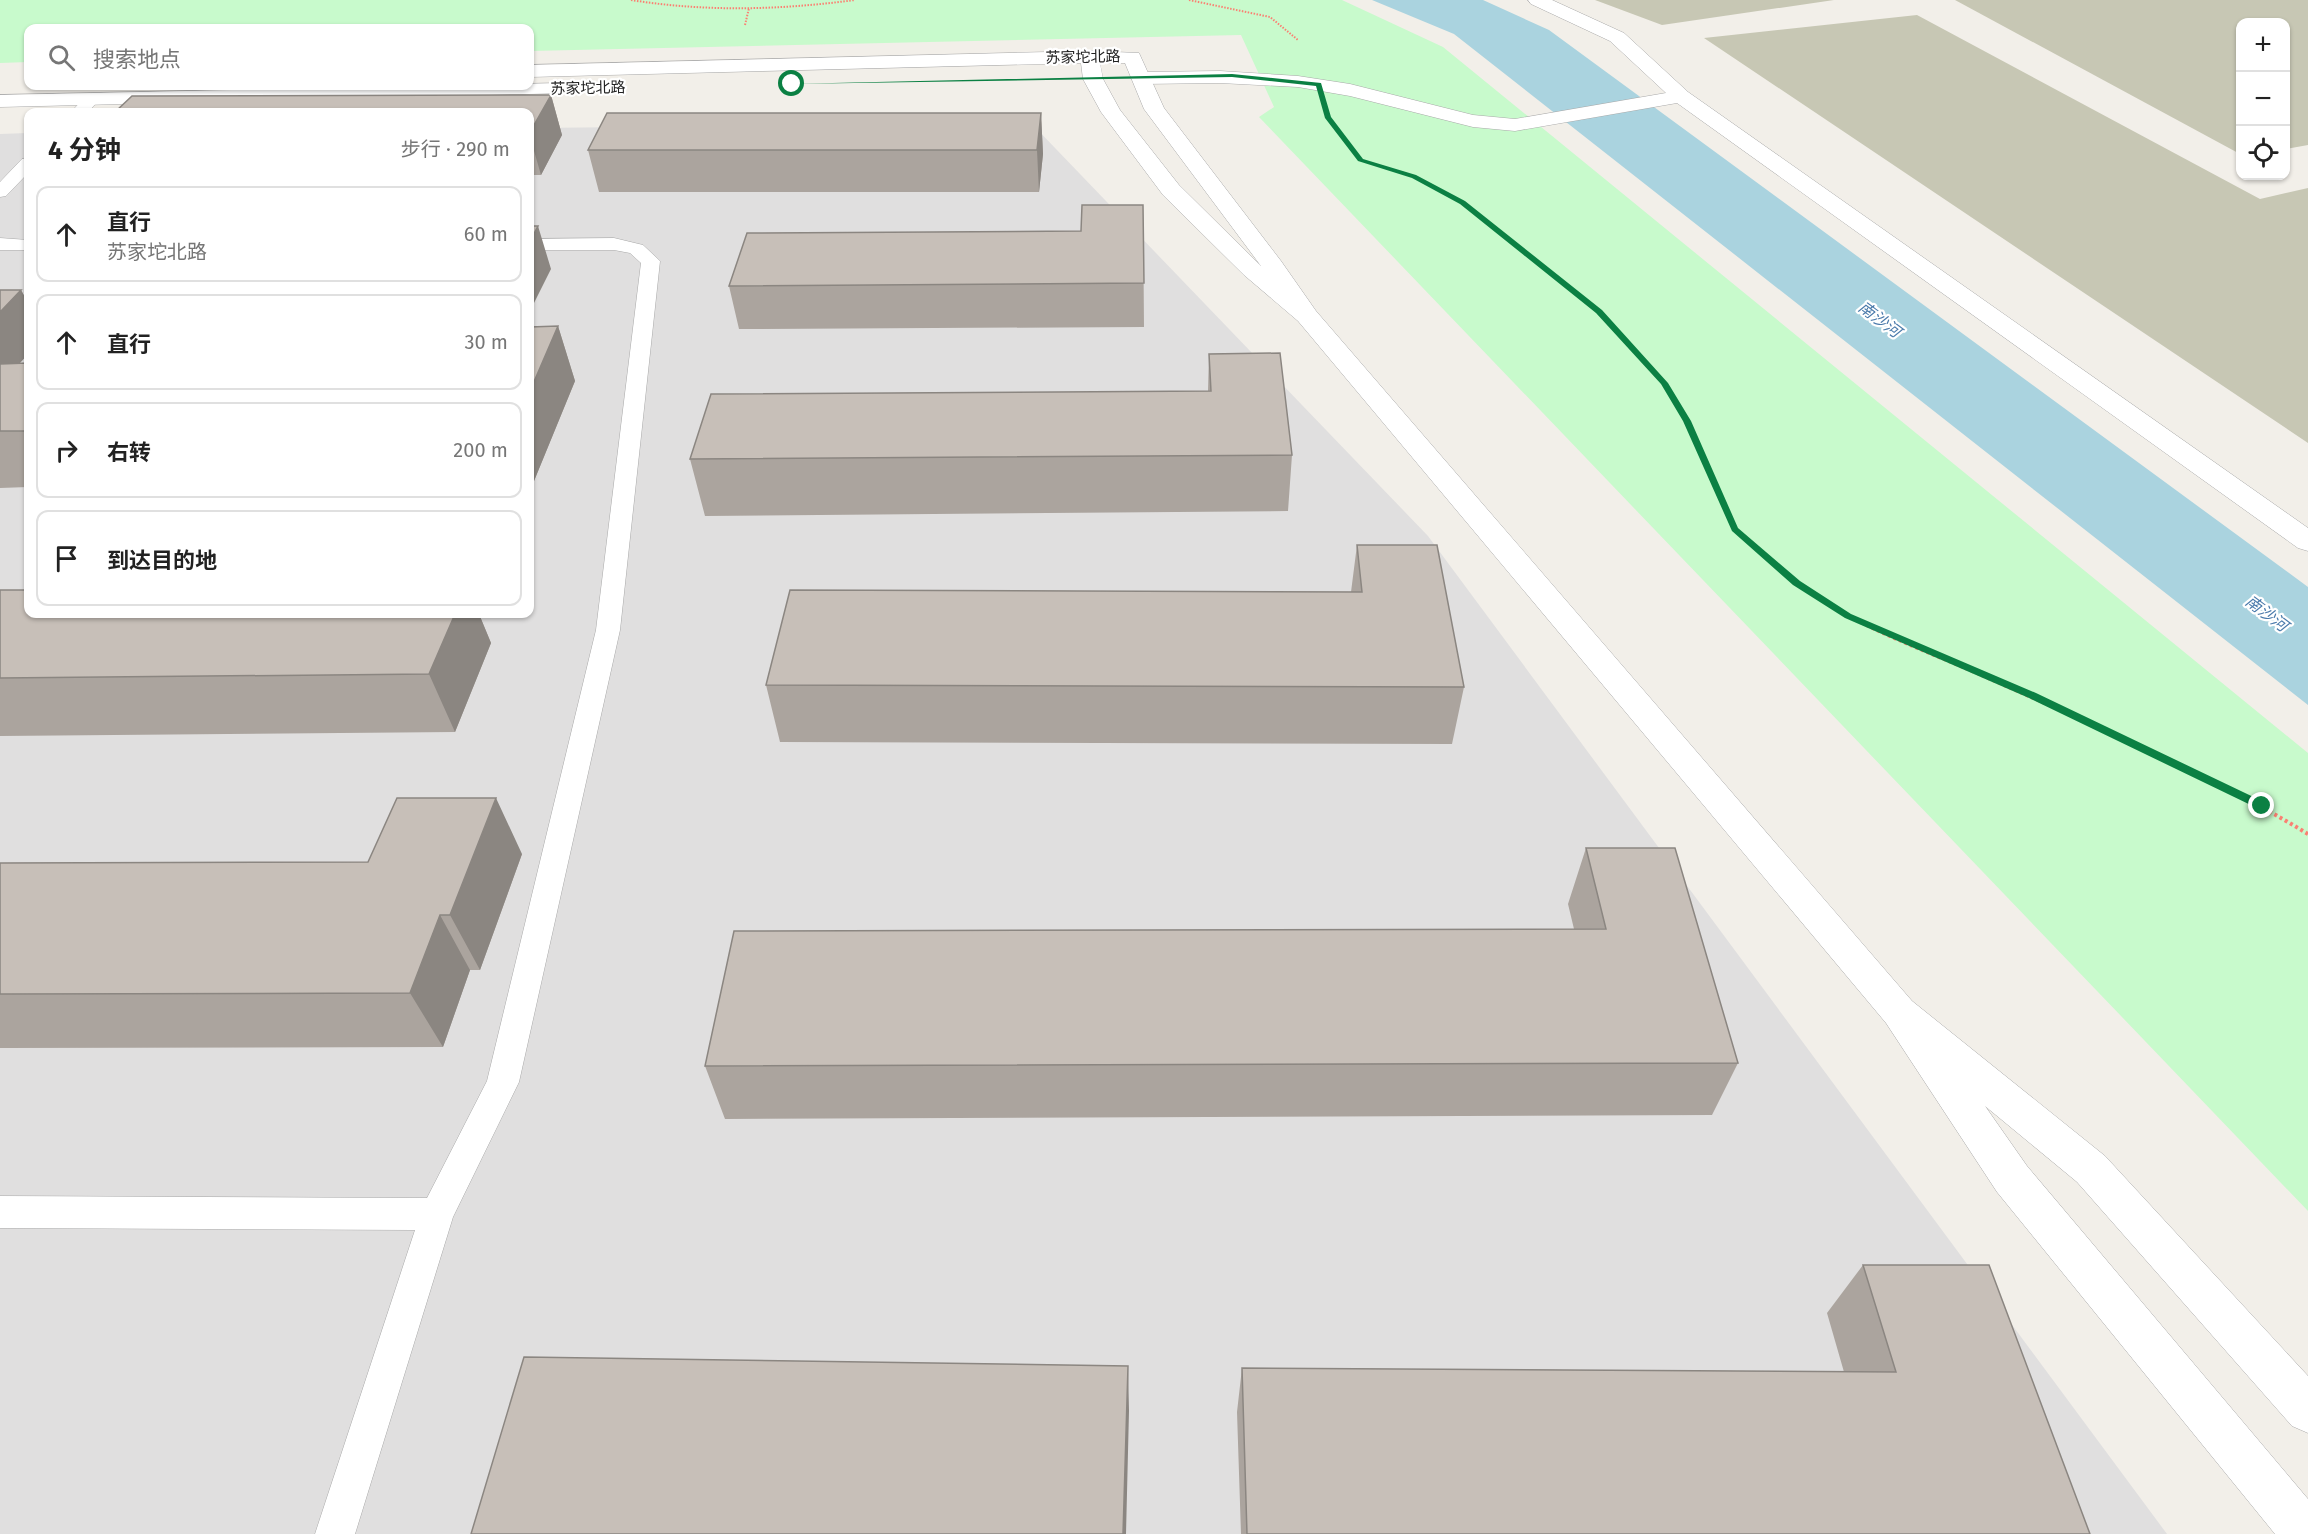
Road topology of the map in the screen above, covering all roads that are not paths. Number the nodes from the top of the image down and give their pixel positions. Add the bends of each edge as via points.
1 (1537, 0) edge
2 (1090, 57) junction
3 (1132, 57) junction
4 (534, 71) edge
5 (1232, 76) junction
6 (1141, 78) junction
7 (1093, 79) junction
8 (1070, 80) dead end
9 (0, 82) edge
10 (24, 82) edge
11 (792, 84) dead end
12 (1681, 96) junction
13 (0, 101) edge
14 (85, 106) edge
15 (24, 168) edge
16 (0, 192) edge
17 (0, 244) edge
18 (534, 244) edge
19 (24, 245) edge
20 (1307, 316) junction
21 (2308, 542) edge
22 (1899, 1011) junction
23 (0, 1212) edge
24 (436, 1214) junction
25 (2308, 1410) edge
26 (335, 1534) edge
27 (2306, 1534) edge

1 - 12 street via 1617,37
2 - 3 street, 苏家坨北路
2 - 4 street, 苏家坨北路
2 - 7 street
3 - 5 street, 苏家坨北路
3 - 6 street
5 - 6 street, 苏家坨北路
5 - 12 street via 1318,84 1470,121 1515,125
6 - 7 street, 苏家坨北路
6 - 20 street via 1154,109
7 - 8 street, 苏家坨北路
7 - 20 street via 1110,112 1171,190 1252,270
9 - 10 street
11 - 14 street, 苏家坨北路
12 - 21 street
13 - 14 street, 苏家坨北路
15 - 16 lane
17 - 19 lane
18 - 24 lane via 614,244 636,249 651,261 609,630 503,1082
20 - 22 street
22 - 25 street via 2091,1169
22 - 27 street via 2012,1179
23 - 24 lane
24 - 26 lane

